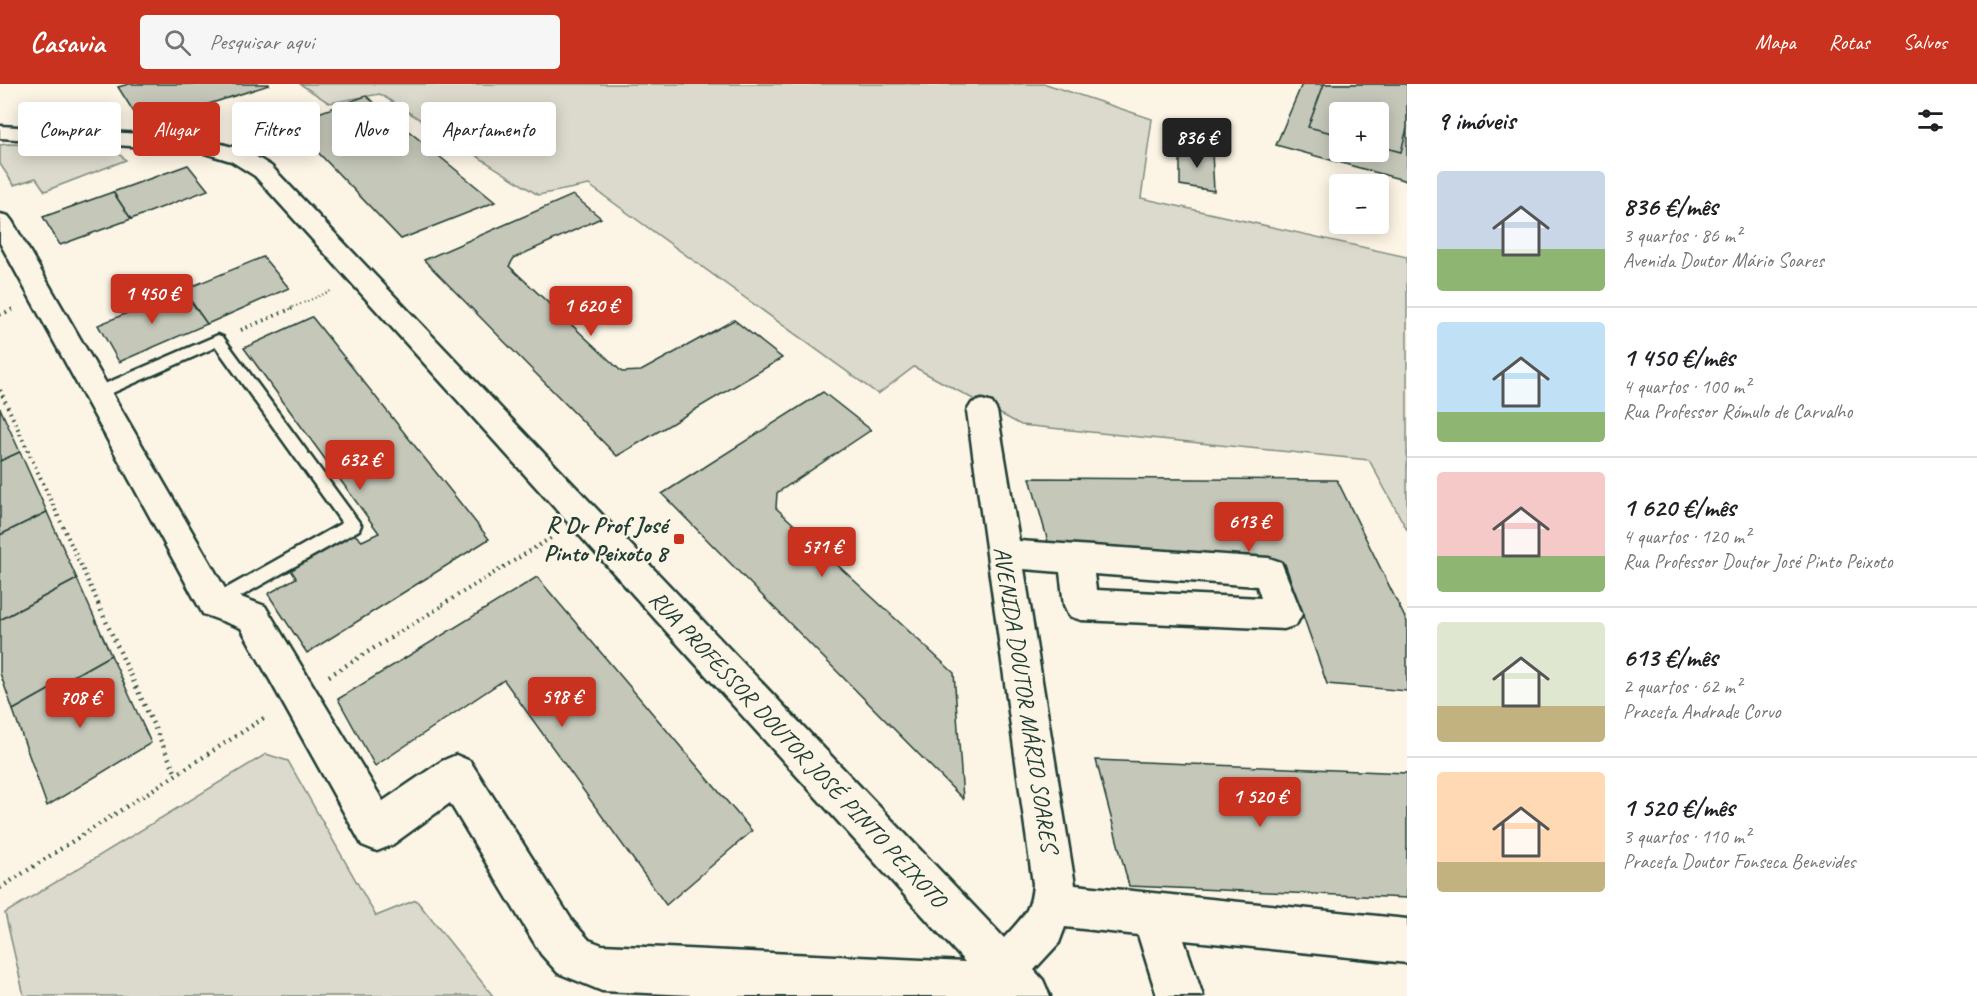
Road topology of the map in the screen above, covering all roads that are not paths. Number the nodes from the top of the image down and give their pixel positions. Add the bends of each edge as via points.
1 (0, 132) edge
2 (0, 221) edge
3 (98, 393) junction
4 (982, 411) dead end
5 (1004, 554) junction
6 (1076, 559) junction
7 (215, 603) junction
8 (1053, 904) junction
9 (1154, 916) junction
10 (1407, 941) edge
11 (1016, 984) edge
12 (1180, 996) edge

1 - 11 street, RUA PROFESSOR DOUTOR JOSÉ PINTO PEIXOTO via 196,144 254,163
2 - 3 street
3 - 7 street
3 - 7 lane via 218,340 353,525
4 - 5 street, AVENIDA DOUTOR MÁRIO SOARES
5 - 6 street
5 - 8 street, AVENIDA DOUTOR MÁRIO SOARES via 1038,768 1054,884
6 - 6 street via 1269,572 1284,614 1081,605
7 - 11 street via 253,617 377,830 456,775 557,938 574,957 602,968
8 - 9 street
8 - 11 street, AVENIDA DOUTOR MÁRIO SOARES
9 - 10 street
9 - 12 street

